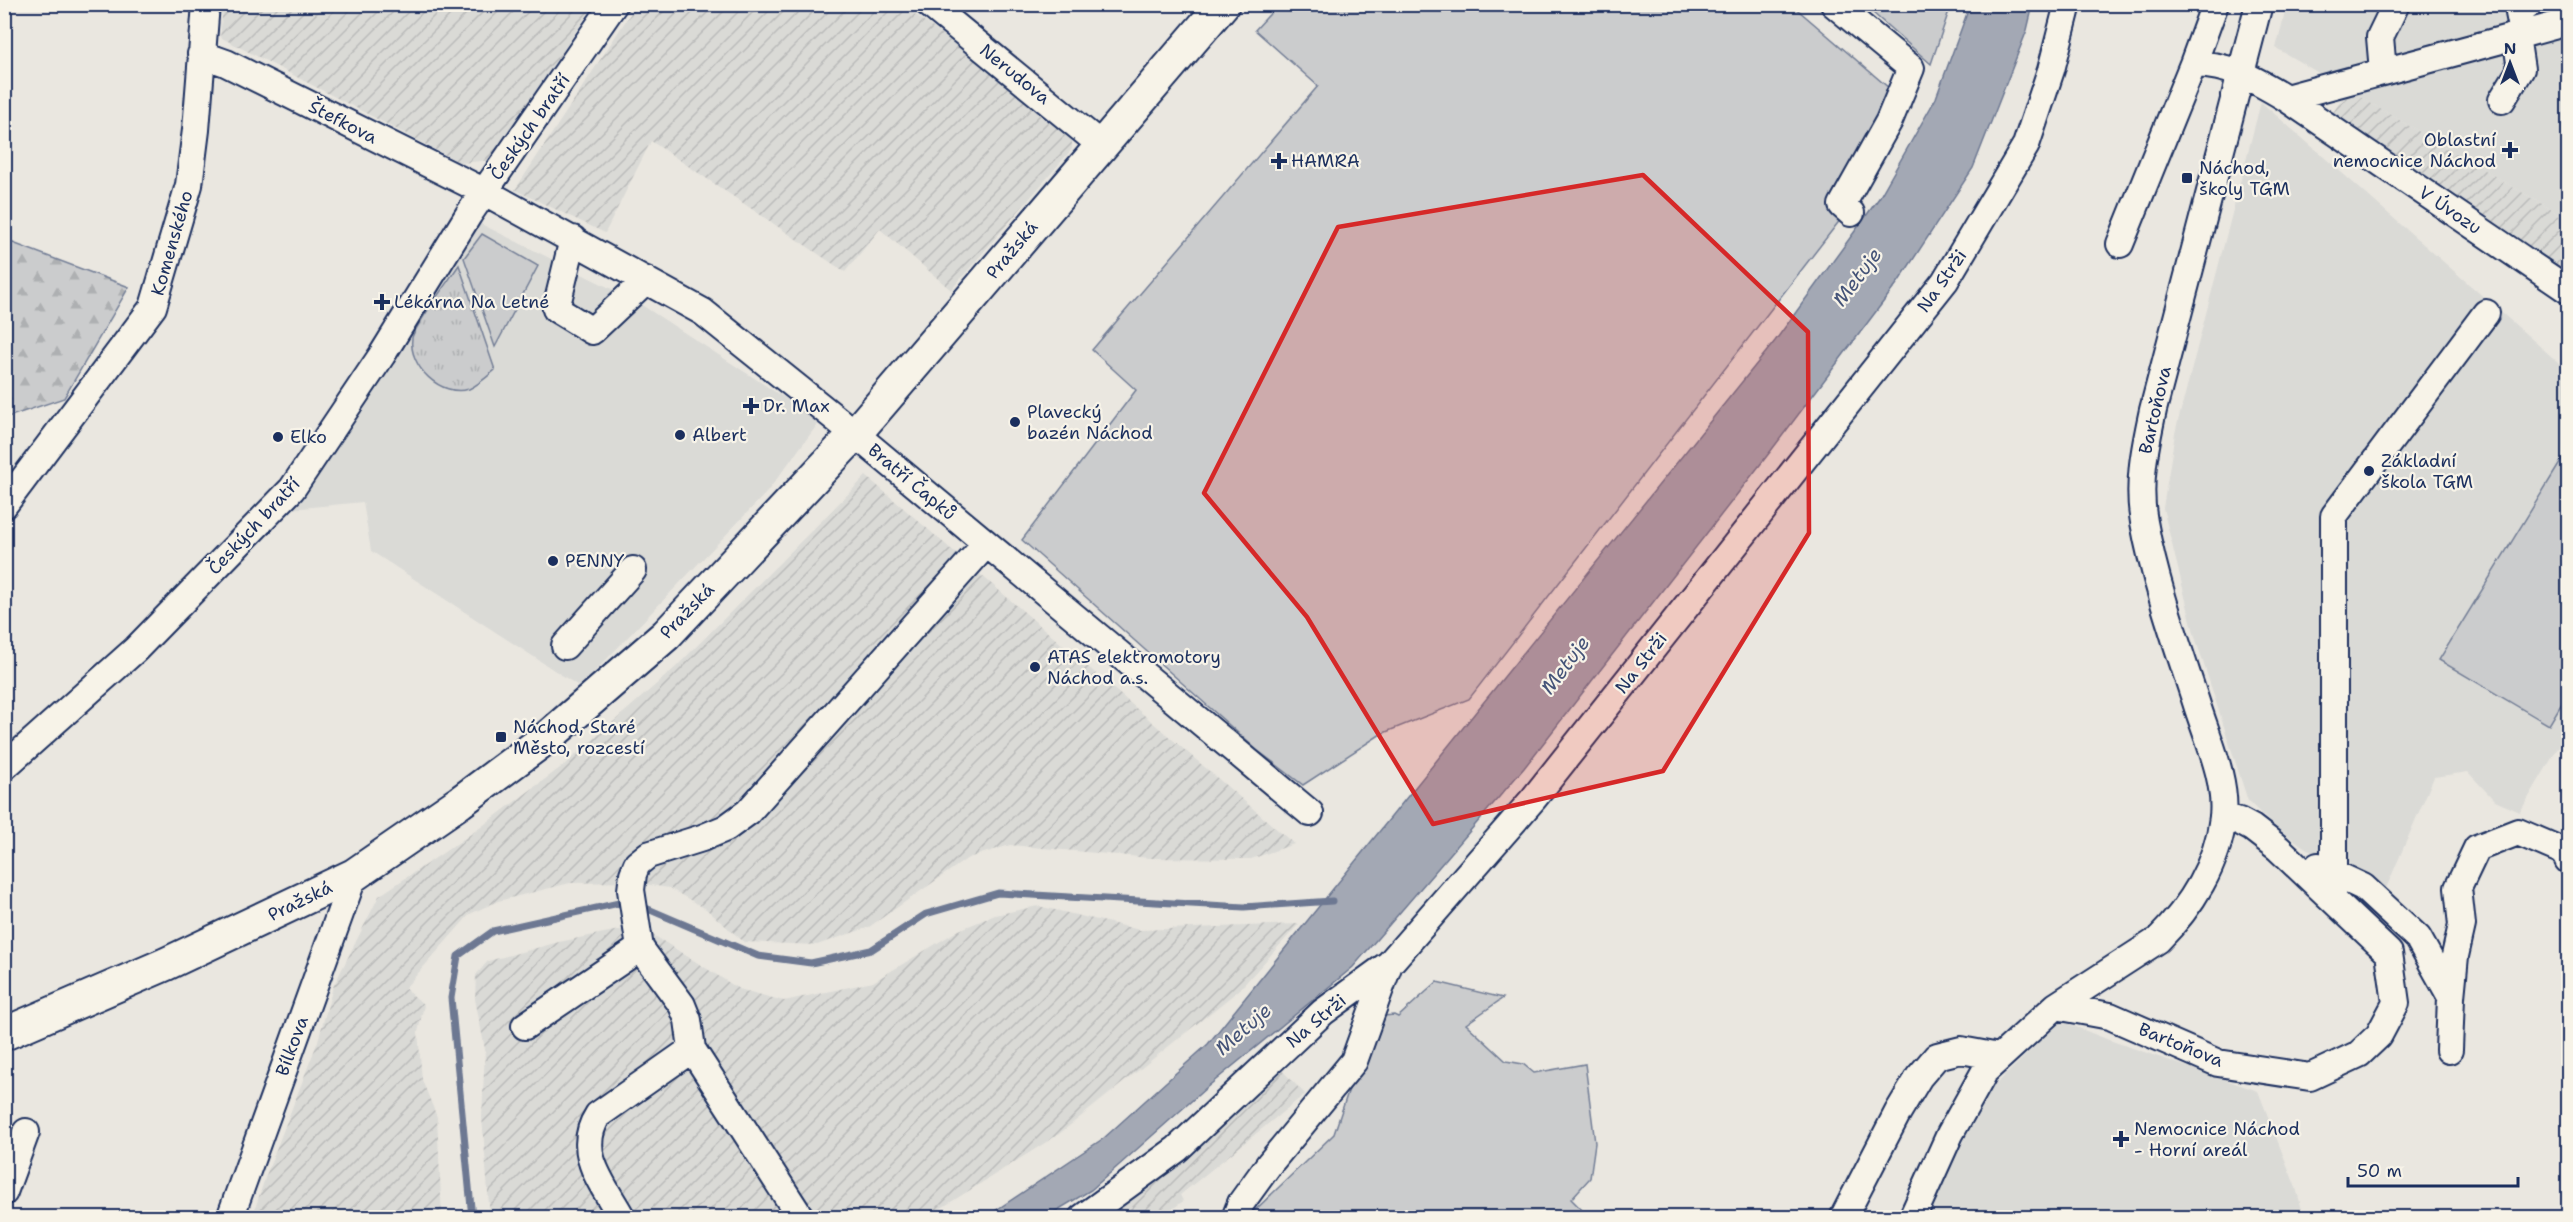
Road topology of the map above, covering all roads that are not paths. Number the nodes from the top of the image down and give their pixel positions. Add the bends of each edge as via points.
1 (206, 4) edge
2 (614, 4) edge
3 (929, 4) edge
4 (1223, 4) edge
5 (1834, 4) edge
6 (2068, 4) edge
7 (2214, 4) edge
8 (2259, 4) edge
9 (2396, 4) edge
10 (2529, 4) edge
11 (2568, 22) edge
12 (2520, 35) junction
13 (201, 54) junction
14 (2193, 64) junction
15 (2383, 71) junction
16 (2241, 72) junction
17 (2286, 98) junction
18 (2502, 100) dead end
19 (1101, 145) junction
20 (484, 192) junction
21 (1851, 213) dead end
22 (573, 239) junction
23 (2120, 244) dead end
24 (646, 280) junction
25 (2568, 290) edge
26 (2486, 313) dead end
27 (855, 434) junction
28 (4, 505) edge
29 (986, 544) junction
30 (633, 570) dead end
31 (565, 646) dead end
32 (4, 767) edge
33 (1310, 813) dead end
34 (2223, 816) junction
35 (2278, 848) junction
36 (2568, 860) edge
37 (2334, 873) junction
38 (354, 875) junction
39 (639, 943) junction
40 (1389, 964) junction
41 (2451, 997) junction
42 (2056, 1006) junction
43 (525, 1026) dead end
44 (4, 1034) edge
45 (692, 1049) junction
46 (2449, 1050) dead end
47 (1999, 1057) junction
48 (26, 1132) dead end
49 (4, 1192) edge
50 (230, 1218) edge
51 (622, 1218) edge
52 (801, 1218) edge
53 (1082, 1218) edge
54 (1235, 1218) edge
55 (1843, 1218) edge
56 (1912, 1218) edge

1 - 13 street, Komenského
2 - 20 street, Českých bratří
3 - 19 street, Nerudova
4 - 19 main road, Pražská
5 - 21 street via 1911,68 1889,121 1842,205
6 - 40 street, Na Strži via 2026,145 1945,281 1534,798
7 - 14 street
8 - 16 street, Bartoňova
9 - 15 street via 2380,38
10 - 12 street via 2518,13
11 - 12 street
12 - 15 street
12 - 18 street via 2521,69
13 - 20 street, Štefkova
13 - 28 street, Komenského via 189,185 153,308
14 - 16 street, V Úvozu
14 - 23 street
15 - 17 street
16 - 17 street, V Úvozu
16 - 34 street, Bartoňova via 2151,420 2141,489 2152,554 2213,754
17 - 25 street, V Úvozu
19 - 27 main road, Pražská
20 - 22 street, Bratří Čapků
20 - 32 street, Českých bratří via 292,489 135,650
22 - 24 street, Bratří Čapků
22 - 24 street via 556,309 592,331
24 - 27 street, Bratří Čapků via 703,312
26 - 37 street via 2334,516
27 - 29 street, Bratří Čapků
27 - 38 main road, Pražská via 666,635 549,736
29 - 33 street, Bratří Čapků
29 - 39 street via 748,812 726,828 648,855 637,864 632,890
30 - 31 street
34 - 35 street, Bartoňova via 2246,824
34 - 42 street, Bartoňova via 2206,874 2172,927 2144,950
35 - 37 street, Bartoňova
35 - 42 street, Bartoňova via 2390,953 2396,1003 2379,1035 2359,1054 2310,1077 2218,1063 2110,1016
36 - 41 street via 2565,852 2518,832 2476,848 2458,888 2462,925
37 - 41 street, Bartoňova via 2363,887 2418,938
38 - 44 main road, Pražská via 166,964
38 - 50 street, Bílkova
39 - 43 street
39 - 45 street via 682,1005
40 - 53 street, Na Strži via 1323,1012 1177,1149
40 - 54 street via 1354,1061 1270,1163
41 - 46 street
42 - 47 street, Bartoňova
45 - 51 street via 598,1115 590,1128 591,1160
45 - 52 street
47 - 55 street via 1961,1050 1937,1056 1909,1094
47 - 56 street, Bartoňova via 1966,1101
48 - 49 street

